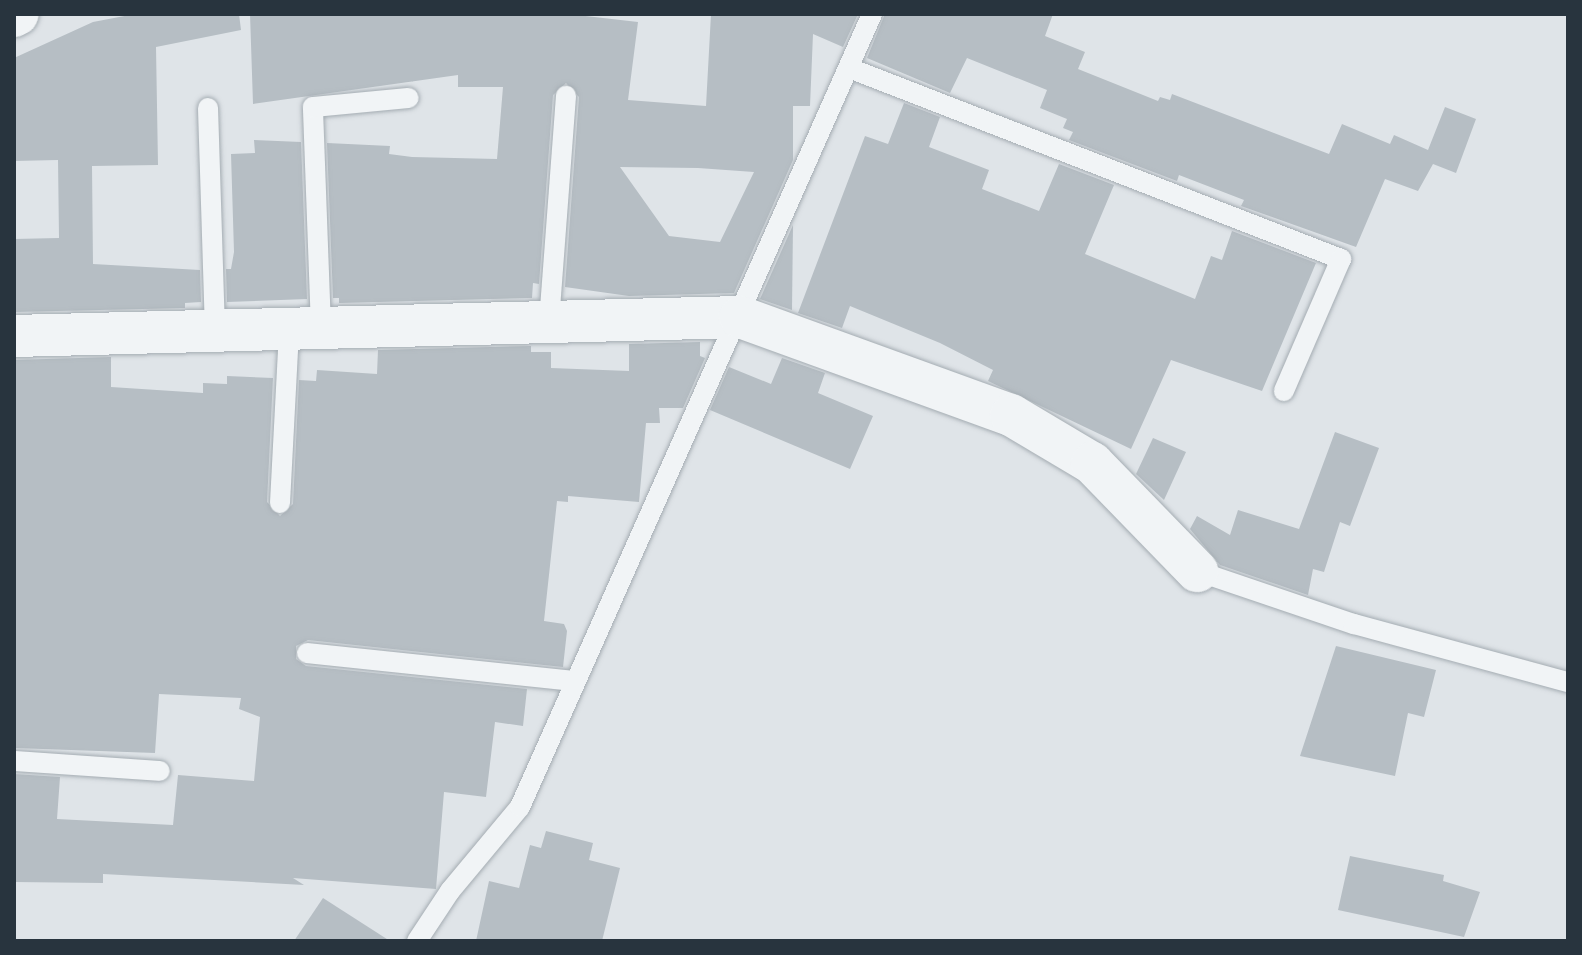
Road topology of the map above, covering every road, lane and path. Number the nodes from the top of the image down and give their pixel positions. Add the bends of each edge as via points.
1 (872, 14) edge
2 (849, 68) junction
3 (566, 96) dead end
4 (409, 98) dead end
5 (208, 108) dead end
6 (740, 317) junction
7 (549, 322) junction
8 (305, 328) junction
9 (215, 331) junction
10 (14, 336) edge
11 (1284, 391) dead end
12 (280, 503) dead end
13 (1197, 571) joint
14 (307, 653) dead end
15 (574, 681) junction
16 (1568, 682) edge
17 (14, 761) edge
18 (160, 771) dead end
19 (417, 941) edge

1 - 2 lane
2 - 6 lane
2 - 11 lane via 1341,259
3 - 7 lane
4 - 8 lane via 313,107
5 - 9 lane
6 - 7 street
6 - 13 street via 1011,415 1092,463
6 - 15 lane via 641,545
7 - 8 street
8 - 9 street
8 - 12 lane
9 - 10 street
13 - 16 lane via 1354,624
14 - 15 lane
15 - 19 lane via 520,807 450,891
17 - 18 lane

